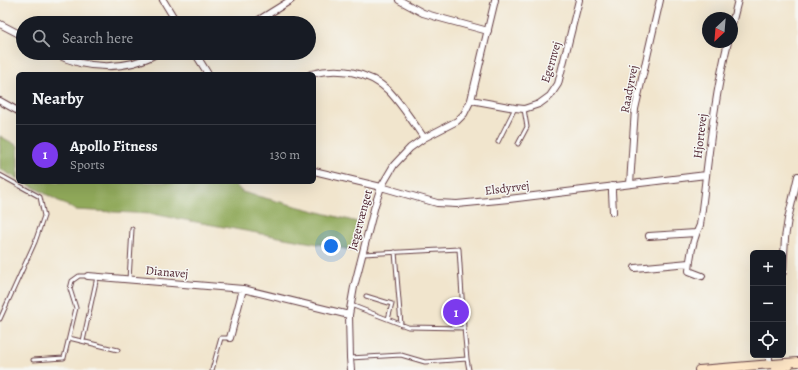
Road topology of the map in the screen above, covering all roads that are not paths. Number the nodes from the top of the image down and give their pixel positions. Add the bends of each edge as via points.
1 (163, 0) edge
2 (291, 0) edge
3 (399, 0) edge
4 (495, 0) edge
5 (579, 0) edge
6 (660, 0) edge
7 (738, 0) edge
8 (735, 12) edge
9 (173, 16) edge
10 (265, 16) edge
11 (0, 24) edge
12 (488, 31) junction
13 (16, 32) edge
14 (726, 48) edge
15 (71, 60) edge
16 (144, 60) edge
17 (199, 60) edge
18 (207, 72) edge
19 (316, 73) edge
20 (471, 100) junction
21 (0, 101) edge
22 (515, 108) junction
23 (524, 109) junction
24 (16, 110) edge
25 (424, 138) junction
26 (498, 142) dead end
27 (518, 144) dead end
28 (316, 171) edge
29 (0, 175) edge
30 (706, 175) junction
31 (798, 176) edge
32 (16, 184) edge
33 (16, 184) edge
34 (630, 184) junction
35 (612, 186) junction
36 (381, 187) junction
37 (613, 212) dead end
38 (132, 229) dead end
39 (696, 233) junction
40 (650, 236) dead end
41 (784, 250) edge
42 (395, 252) junction
43 (362, 254) junction
44 (689, 263) junction
45 (635, 268) dead end
46 (88, 276) joint
47 (702, 276) dead end
48 (97, 277) junction
49 (129, 280) junction
50 (243, 289) junction
51 (366, 296) dead end
52 (351, 305) junction
53 (349, 315) junction
54 (388, 318) junction
55 (0, 319) edge
56 (402, 324) junction
57 (464, 328) junction
58 (69, 338) junction
59 (230, 338) joint
60 (83, 341) junction
61 (118, 350) dead end
62 (350, 358) junction
63 (769, 358) edge
64 (467, 359) junction
65 (34, 360) dead end
66 (798, 362) edge
67 (769, 365) junction
68 (212, 370) edge
69 (351, 370) edge
70 (469, 370) edge
71 (699, 370) edge
72 (776, 370) edge

1 - 9 street
2 - 10 street
3 - 12 street via 423,13
4 - 12 street, Jægervænget
5 - 23 street, Egernvej via 558,84 544,101
6 - 34 street, Raadyrvej via 634,109
7 - 8 street
11 - 13 street
12 - 20 street, Jægervænget
14 - 30 street, Hjortevej via 714,108
15 - 16 street via 82,64 112,66
17 - 18 street
19 - 25 street via 340,70 374,80 388,90
20 - 22 street, Egernvej
20 - 25 street, Jægervænget via 457,121
21 - 24 street
22 - 23 street, Egernvej
22 - 26 lane
23 - 27 lane via 527,127
25 - 36 street, Jægervænget via 394,165
28 - 36 street, Elsdyrvej
29 - 33 lane
30 - 34 street, Elsdyrvej
30 - 39 street, Hjortevej via 700,226
31 - 41 street via 788,219
32 - 55 lane via 40,197 44,216
34 - 35 street, Elsdyrvej
35 - 36 street, Elsdyrvej via 457,204 437,203
35 - 37 street
36 - 43 street, Jægervænget
38 - 49 lane
39 - 40 street
39 - 44 street, Hjortevej
42 - 43 lane
42 - 56 lane
42 - 57 lane via 459,249
43 - 52 street, Jægervænget
44 - 45 street
44 - 47 street via 689,271
46 - 48 street, Dianavej
46 - 58 lane via 79,276 72,281 70,289 76,308
48 - 49 street, Dianavej
48 - 60 lane
49 - 50 street, Dianavej
50 - 53 street, Dianavej
50 - 59 street
51 - 54 lane via 392,304
52 - 53 street, Jægervænget
52 - 54 lane
53 - 62 street, Jægervænget
54 - 56 lane
56 - 57 lane via 408,327
57 - 64 lane
58 - 60 lane
58 - 65 lane via 64,358
59 - 68 lane via 221,338
60 - 61 lane
62 - 64 lane via 402,355 425,362
62 - 69 street, Jægervænget
63 - 67 street
64 - 70 lane
66 - 67 main road
66 - 72 main road
67 - 71 main road

